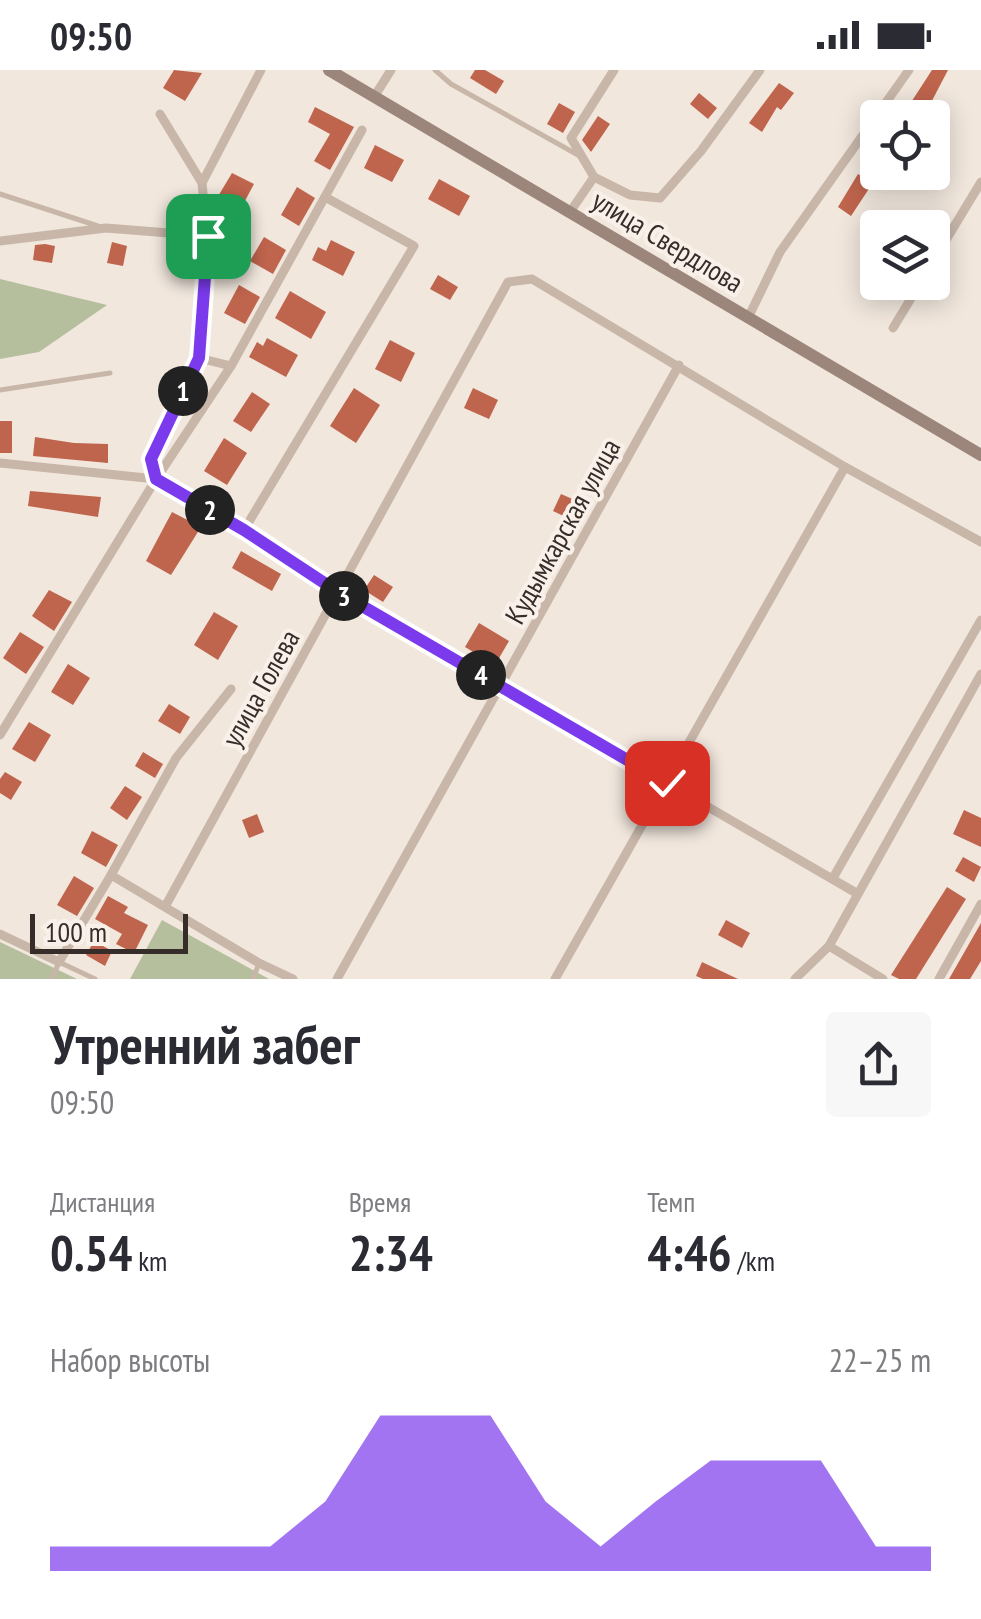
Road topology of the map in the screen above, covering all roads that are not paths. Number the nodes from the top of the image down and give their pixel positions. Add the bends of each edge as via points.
1 (261, 70) edge
2 (329, 70) edge
3 (392, 70) edge
4 (434, 70) edge
5 (614, 70) edge
6 (760, 70) edge
7 (909, 70) edge
8 (374, 97) junction
9 (160, 114) dead end
10 (362, 130) dead end
11 (582, 157) junction
12 (594, 177) junction
13 (981, 182) edge
14 (202, 183) junction
15 (0, 194) edge
16 (325, 197) junction
17 (570, 212) junction
18 (106, 228) junction
19 (950, 233) edge
20 (208, 236) junction
21 (0, 240) edge
22 (910, 300) edge
23 (748, 318) junction
24 (893, 328) dead end
25 (199, 358) junction
26 (679, 365) junction
27 (231, 366) junction
28 (110, 373) dead end
29 (0, 390) edge
30 (981, 455) edge
31 (0, 463) edge
32 (845, 467) junction
33 (156, 479) junction
34 (244, 530) junction
35 (981, 542) edge
36 (338, 592) junction
37 (981, 620) edge
38 (981, 674) edge
39 (502, 687) junction
40 (230, 689) dead end
41 (0, 735) edge
42 (667, 783) junction
43 (111, 875) junction
44 (833, 878) junction
45 (858, 894) junction
46 (981, 904) edge
47 (166, 905) junction
48 (0, 934) edge
49 (829, 946) junction
50 (60, 962) junction
51 (259, 963) junction
52 (52, 979) edge
53 (96, 979) edge
54 (253, 979) edge
55 (293, 979) edge
56 (337, 979) edge
57 (554, 979) edge
58 (795, 979) edge
59 (883, 979) edge
60 (939, 979) edge

1 - 14 street
2 - 8 main road, улица Свердлова
3 - 8 street
4 - 11 lane
5 - 11 street via 570,138
6 - 12 street via 660,198 630,195
7 - 23 street via 780,252
8 - 17 main road, улица Свердлова
9 - 14 street
10 - 16 street
11 - 12 street
12 - 17 street
13 - 19 street
14 - 20 street
15 - 18 lane
16 - 27 street
16 - 34 street via 414,246
17 - 23 main road, улица Свердлова
18 - 20 street
18 - 21 street
20 - 25 street
22 - 24 street
23 - 30 main road, улица Свердлова
25 - 27 street
25 - 33 street via 151,459
26 - 32 street
26 - 36 street, улица Голева via 532,279 508,282
26 - 39 street, Кудымкарская улица
27 - 33 street
28 - 29 lane
31 - 33 street
32 - 35 street
32 - 42 street
33 - 34 street
33 - 41 street
34 - 36 street
36 - 39 street
36 - 47 street, улица Голева
37 - 44 street
38 - 45 street
39 - 42 street
39 - 56 street, Кудымкарская улица
40 - 43 street via 176,758
42 - 44 street
42 - 57 street
43 - 47 street
43 - 50 street
44 - 45 street
45 - 49 street
46 - 60 street
47 - 51 street
48 - 50 street
49 - 58 street
49 - 59 street
50 - 52 lane
50 - 53 lane
51 - 54 lane
51 - 55 street

